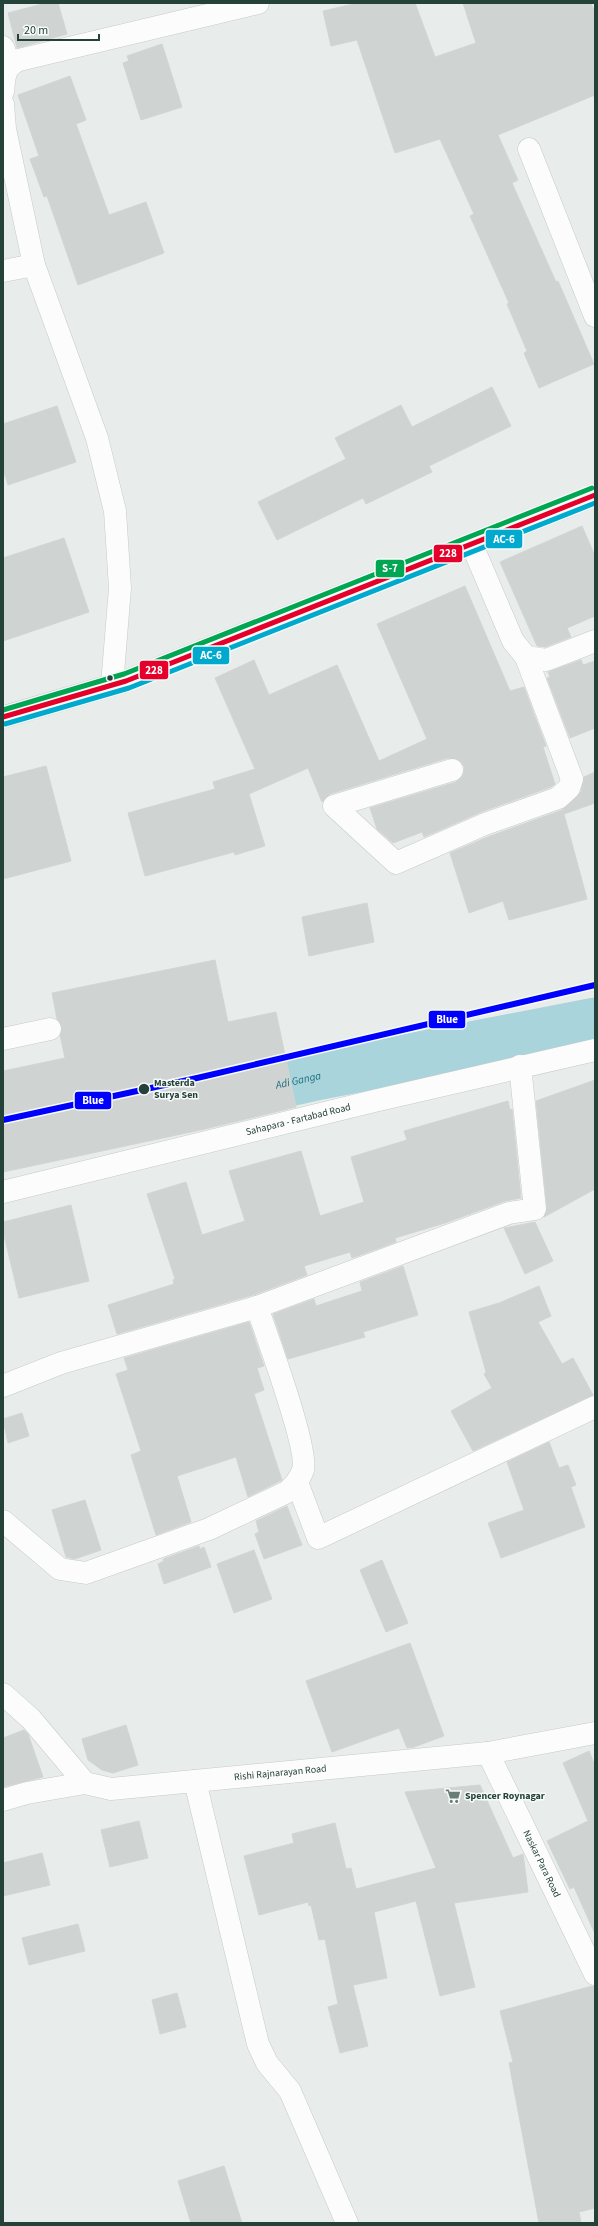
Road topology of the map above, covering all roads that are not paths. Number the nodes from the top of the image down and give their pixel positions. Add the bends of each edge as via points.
1 (258, 3) edge
2 (6, 56) edge
3 (3, 92) edge
4 (3, 104) edge
5 (529, 149) dead end
6 (34, 265) junction
7 (3, 271) edge
8 (595, 316) edge
9 (595, 495) edge
10 (472, 545) junction
11 (595, 640) edge
12 (526, 657) junction
13 (112, 685) junction
14 (3, 717) edge
15 (452, 770) dead end
16 (50, 1029) dead end
17 (3, 1039) edge
18 (595, 1050) edge
19 (520, 1066) junction
20 (3, 1192) edge
21 (257, 1307) junction
22 (3, 1386) edge
23 (595, 1407) edge
24 (297, 1482) junction
25 (3, 1520) edge
26 (3, 1694) edge
27 (595, 1732) edge
28 (488, 1753) junction
29 (195, 1781) junction
30 (85, 1783) junction
31 (3, 1800) edge
32 (595, 1974) edge
33 (347, 2223) edge

1 - 2 street via 20,60
2 - 3 street
4 - 6 street via 5,129
5 - 8 street
6 - 7 street
6 - 13 street via 97,438 115,511 120,588
9 - 10 main road
10 - 12 street via 513,641
10 - 13 main road
11 - 12 street via 546,660
12 - 15 street via 572,779 569,788 558,798 485,824 396,863 334,806
13 - 14 main road
16 - 17 street
18 - 19 street, Sahapara - Fartabad Road
19 - 20 street, Sahapara - Fartabad Road
19 - 21 street via 535,1209 509,1213
21 - 22 street via 61,1363
21 - 24 street via 299,1435 304,1469
23 - 24 street via 318,1538
24 - 25 street via 287,1492 209,1529 86,1573 60,1569
26 - 30 street via 32,1719
27 - 28 street, Rishi Rajnarayan Road
28 - 29 street, Rishi Rajnarayan Road
28 - 32 street, Naskar Para Road
29 - 30 street, Rishi Rajnarayan Road via 111,1789
29 - 33 street via 258,2044 267,2063 290,2091
30 - 31 street

